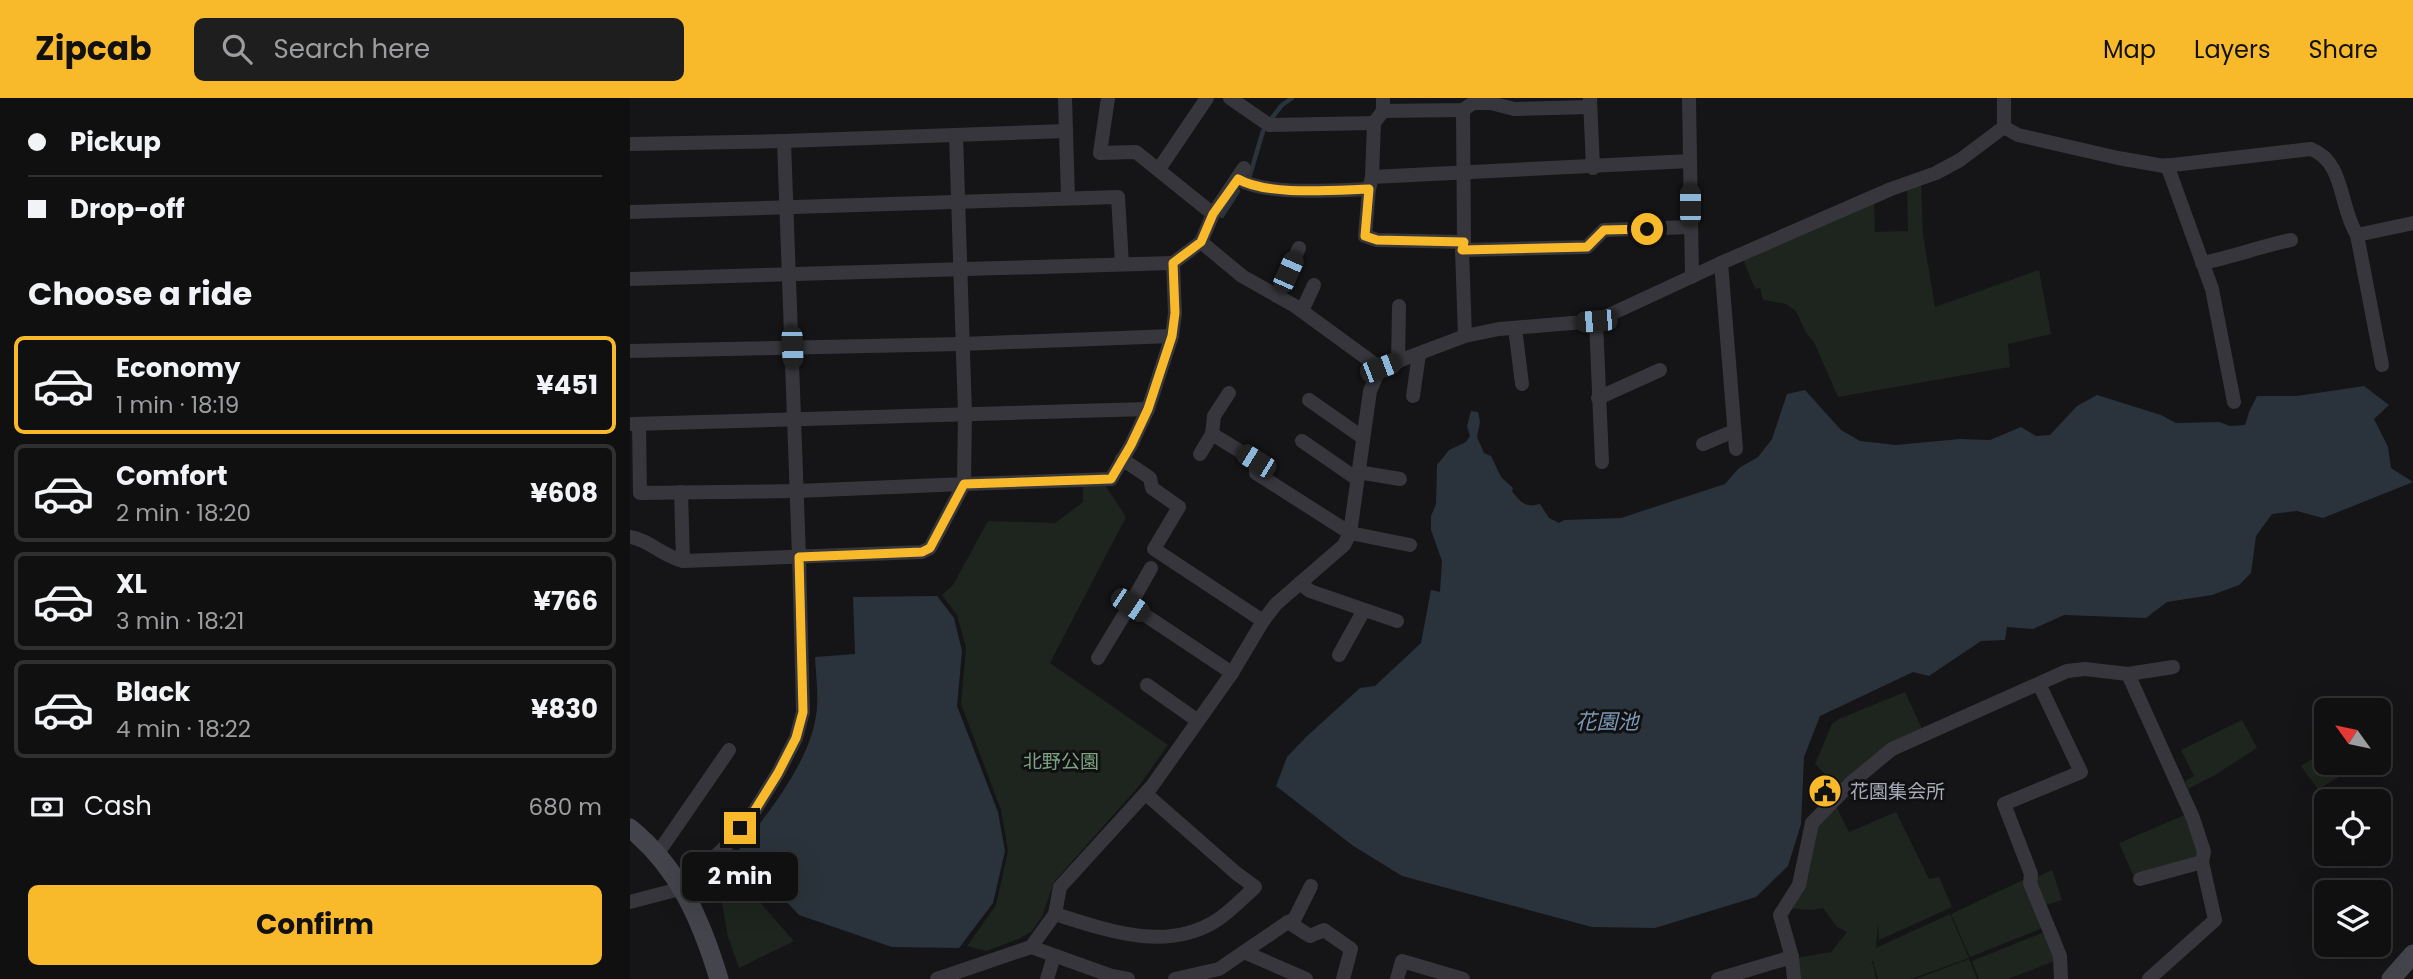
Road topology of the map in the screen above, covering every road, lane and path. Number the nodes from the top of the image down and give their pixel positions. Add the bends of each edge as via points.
1 (1065, 98) edge
2 (1108, 98) edge
3 (1208, 98) edge
4 (1230, 98) edge
5 (1689, 98) edge
6 (2004, 98) edge
7 (1590, 102) edge
8 (1463, 110) junction
9 (1380, 111) edge
10 (2004, 127) junction
11 (1066, 131) junction
12 (956, 135) junction
13 (784, 141) junction
14 (630, 144) edge
15 (1690, 161) junction
16 (2167, 165) junction
17 (1593, 168) junction
18 (1159, 169) junction
19 (1464, 174) junction
20 (1371, 183) junction
21 (1068, 198) junction
22 (957, 202) junction
23 (787, 208) junction
24 (630, 212) edge
25 (1213, 214) junction
26 (2413, 223) edge
27 (1690, 227) junction
28 (2357, 235) junction
29 (2291, 240) dead end
30 (1201, 242) junction
31 (1463, 246) junction
32 (1299, 248) dead end
33 (1173, 263) junction
34 (1721, 263) junction
35 (2203, 263) junction
36 (1122, 264) junction
37 (960, 269) junction
38 (789, 274) junction
39 (1692, 277) junction
40 (630, 279) edge
41 (1314, 285) dead end
42 (1277, 296) junction
43 (1399, 306) dead end
44 (1302, 312) junction
45 (1596, 321) junction
46 (1514, 328) junction
47 (1172, 336) junction
48 (1465, 336) junction
49 (962, 344) junction
50 (792, 347) junction
51 (630, 351) edge
52 (1419, 354) junction
53 (1398, 362) junction
54 (2382, 365) dead end
55 (1380, 368) junction
56 (1660, 370) dead end
57 (1522, 384) dead end
58 (1229, 393) dead end
59 (1413, 396) dead end
60 (1598, 398) junction
61 (1309, 400) dead end
62 (2234, 402) dead end
63 (1148, 409) junction
64 (965, 414) junction
65 (795, 418) junction
66 (634, 424) edge
67 (1734, 431) junction
68 (1212, 434) junction
69 (1362, 437) junction
70 (1302, 441) dead end
71 (1703, 444) dead end
72 (1736, 449) dead end
73 (1200, 454) dead end
74 (1122, 459) junction
75 (1602, 462) dead end
76 (1256, 473) junction
77 (1357, 476) junction
78 (1400, 479) dead end
79 (964, 484) junction
80 (1247, 486) dead end
81 (797, 491) junction
82 (681, 492) junction
83 (1349, 533) junction
84 (630, 537) edge
85 (1410, 545) dead end
86 (799, 557) junction
87 (683, 561) junction
88 (1143, 572) dead end
89 (1300, 583) junction
90 (1130, 605) junction
91 (1364, 610) junction
92 (1263, 621) junction
93 (1397, 621) dead end
94 (1339, 655) dead end
95 (1098, 658) dead end
96 (2173, 667) dead end
97 (1232, 673) junction
98 (2128, 674) junction
99 (2039, 684) junction
100 (1147, 685) dead end
101 (1198, 721) junction
102 (729, 750) dead end
103 (1146, 794) junction
104 (632, 832) edge
105 (658, 853) junction
106 (2202, 862) junction
107 (2140, 879) dead end
108 (1311, 886) dead end
109 (682, 888) junction
110 (630, 902) edge
111 (1055, 914) junction
112 (1288, 922) junction
113 (1031, 947) junction
114 (1054, 956) junction
115 (1239, 957) junction
116 (1793, 957) junction
117 (1112, 977) edge
118 (1298, 977) edge
119 (719, 979) edge
120 (937, 979) edge
121 (1047, 979) edge
122 (1128, 979) edge
123 (1180, 979) edge
124 (1232, 979) edge
125 (1343, 979) edge
126 (1397, 979) edge
127 (1462, 979) edge
128 (1720, 979) edge
129 (1794, 979) edge
130 (2061, 979) edge
131 (2149, 979) edge

1 - 11 street
2 - 18 street via 1100,153 1136,152
3 - 18 street
4 - 9 street via 1269,125 1307,131
5 - 15 street
6 - 10 street
7 - 8 street via 1514,109 1473,103
7 - 17 street
8 - 9 street
8 - 19 street
9 - 20 street
10 - 16 street via 2018,135
10 - 34 street via 1936,173
11 - 12 street
11 - 21 street
12 - 13 street
12 - 22 street
13 - 14 street
13 - 23 street
15 - 17 street
15 - 27 street
16 - 28 street via 2311,149 2332,164
16 - 35 street
17 - 19 street
18 - 25 street
19 - 20 street
19 - 31 street
20 - 25 street via 1296,197 1250,186 1241,173
20 - 31 street via 1360,234 1402,248
21 - 22 street
21 - 36 street via 1118,197
22 - 23 street
22 - 37 street
23 - 24 street
23 - 38 street
25 - 30 street
26 - 28 street
27 - 31 street via 1604,230 1587,247
27 - 39 street
28 - 54 street
29 - 35 street
30 - 33 street
30 - 42 street via 1242,276
31 - 48 street
32 - 42 street
33 - 36 street
33 - 47 street
34 - 39 street
34 - 67 street
35 - 62 street
36 - 37 street
37 - 38 street
37 - 49 street
38 - 40 street
38 - 50 street
39 - 45 street
41 - 44 street
42 - 44 street
43 - 53 street
44 - 55 street
45 - 46 street
45 - 60 street
46 - 48 street
46 - 57 street
47 - 49 street
47 - 63 street
48 - 52 street
49 - 50 street
49 - 64 street
50 - 51 street
50 - 65 street
52 - 53 street
52 - 59 street
53 - 55 street
55 - 69 street via 1370,391
56 - 60 street
58 - 68 street via 1213,416
60 - 75 street
61 - 69 street
63 - 64 street
63 - 74 street
64 - 65 street
64 - 79 street
65 - 66 street
65 - 81 street
66 - 82 street via 640,493
67 - 71 street
67 - 72 street
68 - 73 street
68 - 76 street via 1256,461
69 - 77 street
70 - 77 street
74 - 79 street via 1111,479
74 - 92 street via 1179,506 1154,549 1200,571
76 - 80 street
76 - 83 street via 1280,496
77 - 78 street
77 - 83 street
79 - 81 street
79 - 86 street via 930,548 922,552
81 - 82 street
81 - 86 street
82 - 87 street
83 - 85 street
83 - 89 street via 1344,545
84 - 87 street
86 - 87 street
86 - 109 street via 803,712 796,738 755,810
88 - 90 street
89 - 91 street
89 - 92 street
90 - 95 street
90 - 97 street via 1162,634
91 - 93 street
91 - 94 street
92 - 97 street
96 - 98 street
97 - 101 street
98 - 99 street via 2067,671
98 - 106 street via 2193,818 2204,852
99 - 116 street via 1892,749 1812,823 1799,885 1780,915
99 - 130 street via 2081,772 2004,804 2060,956
100 - 101 street
101 - 103 street
102 - 105 street
103 - 111 street via 1060,887
103 - 111 street via 1255,887 1213,922 1192,932 1159,938 1124,935
104 - 105 main road
105 - 109 main road
106 - 107 street
106 - 131 street via 2215,920
108 - 112 street
109 - 110 street
109 - 119 main road
111 - 113 street
112 - 115 street
112 - 125 street via 1310,936 1324,930 1351,949
113 - 114 street
113 - 120 street
114 - 117 street
114 - 121 street
115 - 118 street
115 - 123 street via 1219,969
115 - 124 street
116 - 128 street
116 - 129 street
117 - 122 street
126 - 127 street via 1402,961

